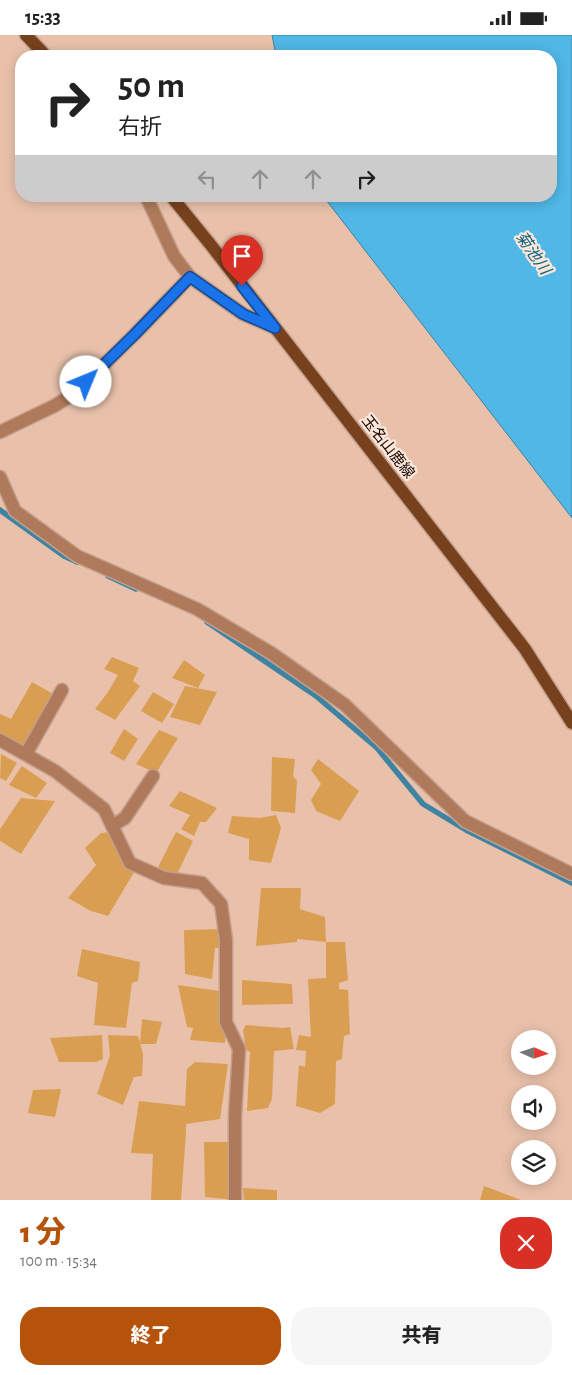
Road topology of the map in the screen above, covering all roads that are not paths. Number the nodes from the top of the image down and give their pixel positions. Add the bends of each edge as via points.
1 (26, 35) edge
2 (40, 50) edge
3 (149, 202) edge
4 (176, 202) edge
5 (190, 277) junction
6 (275, 328) junction
7 (0, 433) edge
8 (0, 477) edge
9 (62, 690) dead end
10 (572, 723) edge
11 (0, 740) edge
12 (26, 755) junction
13 (153, 776) dead end
14 (112, 826) junction
15 (572, 874) edge
16 (236, 1200) edge

1 - 2 main road
3 - 5 street via 174,257
4 - 6 main road, 玉名山鹿線
5 - 6 street via 243,314
5 - 7 street via 74,394
6 - 10 main road, 玉名山鹿線 via 525,649
8 - 15 street via 15,511 77,556 197,609 271,653 345,705 465,821
9 - 12 street
11 - 12 street
12 - 14 street via 55,771 104,809
13 - 14 street via 125,818
14 - 16 street via 130,863 164,878 202,883 221,904 226,940 226,1022 240,1049 235,1116

